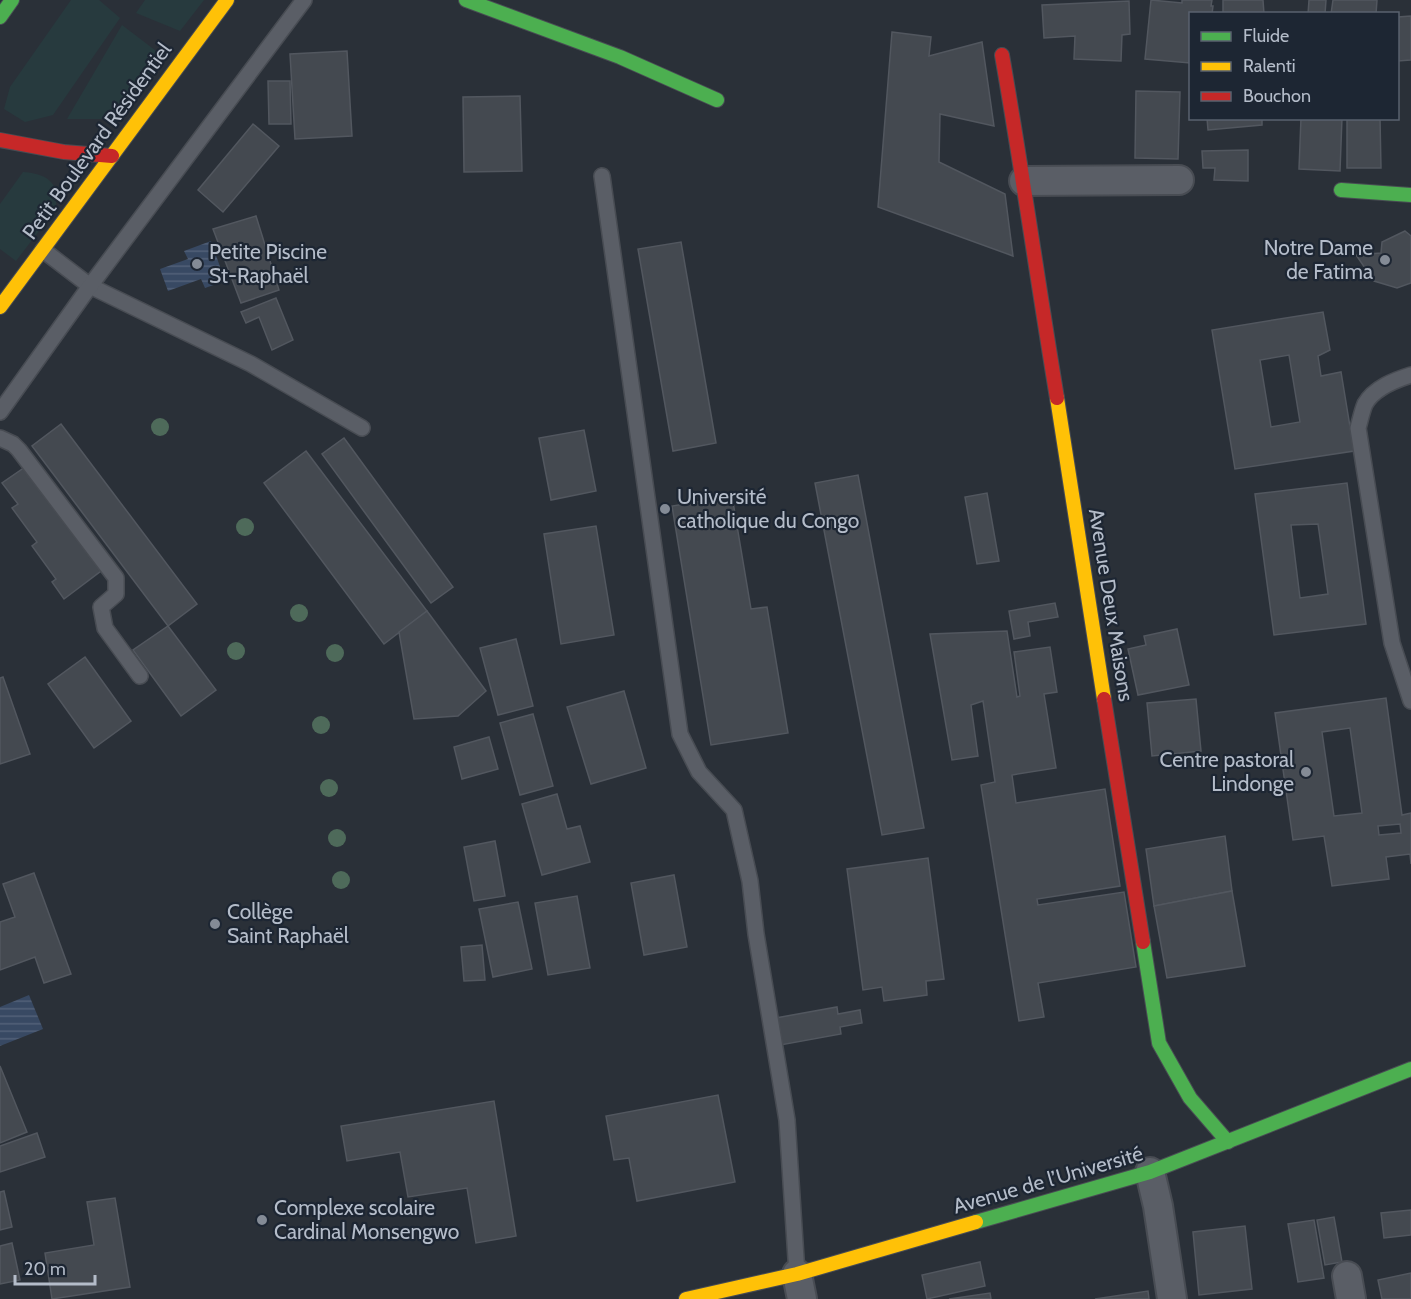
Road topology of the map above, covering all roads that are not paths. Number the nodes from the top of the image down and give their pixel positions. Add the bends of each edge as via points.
1 (12, 0) edge
2 (227, 0) edge
3 (304, 0) edge
4 (466, 0) edge
5 (0, 17) edge
6 (1002, 55) dead end
7 (717, 100) dead end
8 (0, 140) edge
9 (112, 156) junction
10 (602, 176) dead end
11 (1179, 180) dead end
12 (1024, 181) junction
13 (1341, 190) dead end
14 (1411, 195) edge
15 (43, 250) junction
16 (90, 286) junction
17 (0, 307) edge
18 (1411, 375) edge
19 (0, 412) edge
20 (362, 428) dead end
21 (0, 438) edge
22 (140, 676) dead end
23 (1411, 701) edge
24 (1411, 1069) edge
25 (1228, 1142) junction
26 (1150, 1172) junction
27 (800, 1286) edge
28 (686, 1299) edge
29 (1172, 1299) edge

1 - 5 main road
2 - 9 main road, Petit Boulevard Résidentiel
3 - 16 lane
4 - 7 main road via 620,57
6 - 12 main road, Avenue Deux Maisons
8 - 9 main road
9 - 15 main road, Petit Boulevard Résidentiel
10 - 27 lane via 680,734 699,772 734,810 750,881 787,1120
11 - 12 street
12 - 25 main road, Avenue Deux Maisons via 1159,1043 1190,1098
13 - 14 main road
15 - 16 lane
15 - 17 main road, Petit Boulevard Résidentiel
16 - 19 lane
16 - 20 lane via 251,364
18 - 23 lane via 1381,387 1365,404 1358,428 1392,643
21 - 22 lane via 19,450 117,578 116,594 101,607 105,628
24 - 25 main road, Avenue de l’Université
25 - 26 main road, Avenue de l’Université
26 - 27 main road, Avenue de l’Université
26 - 29 street
27 - 28 main road, Avenue de l’Université

